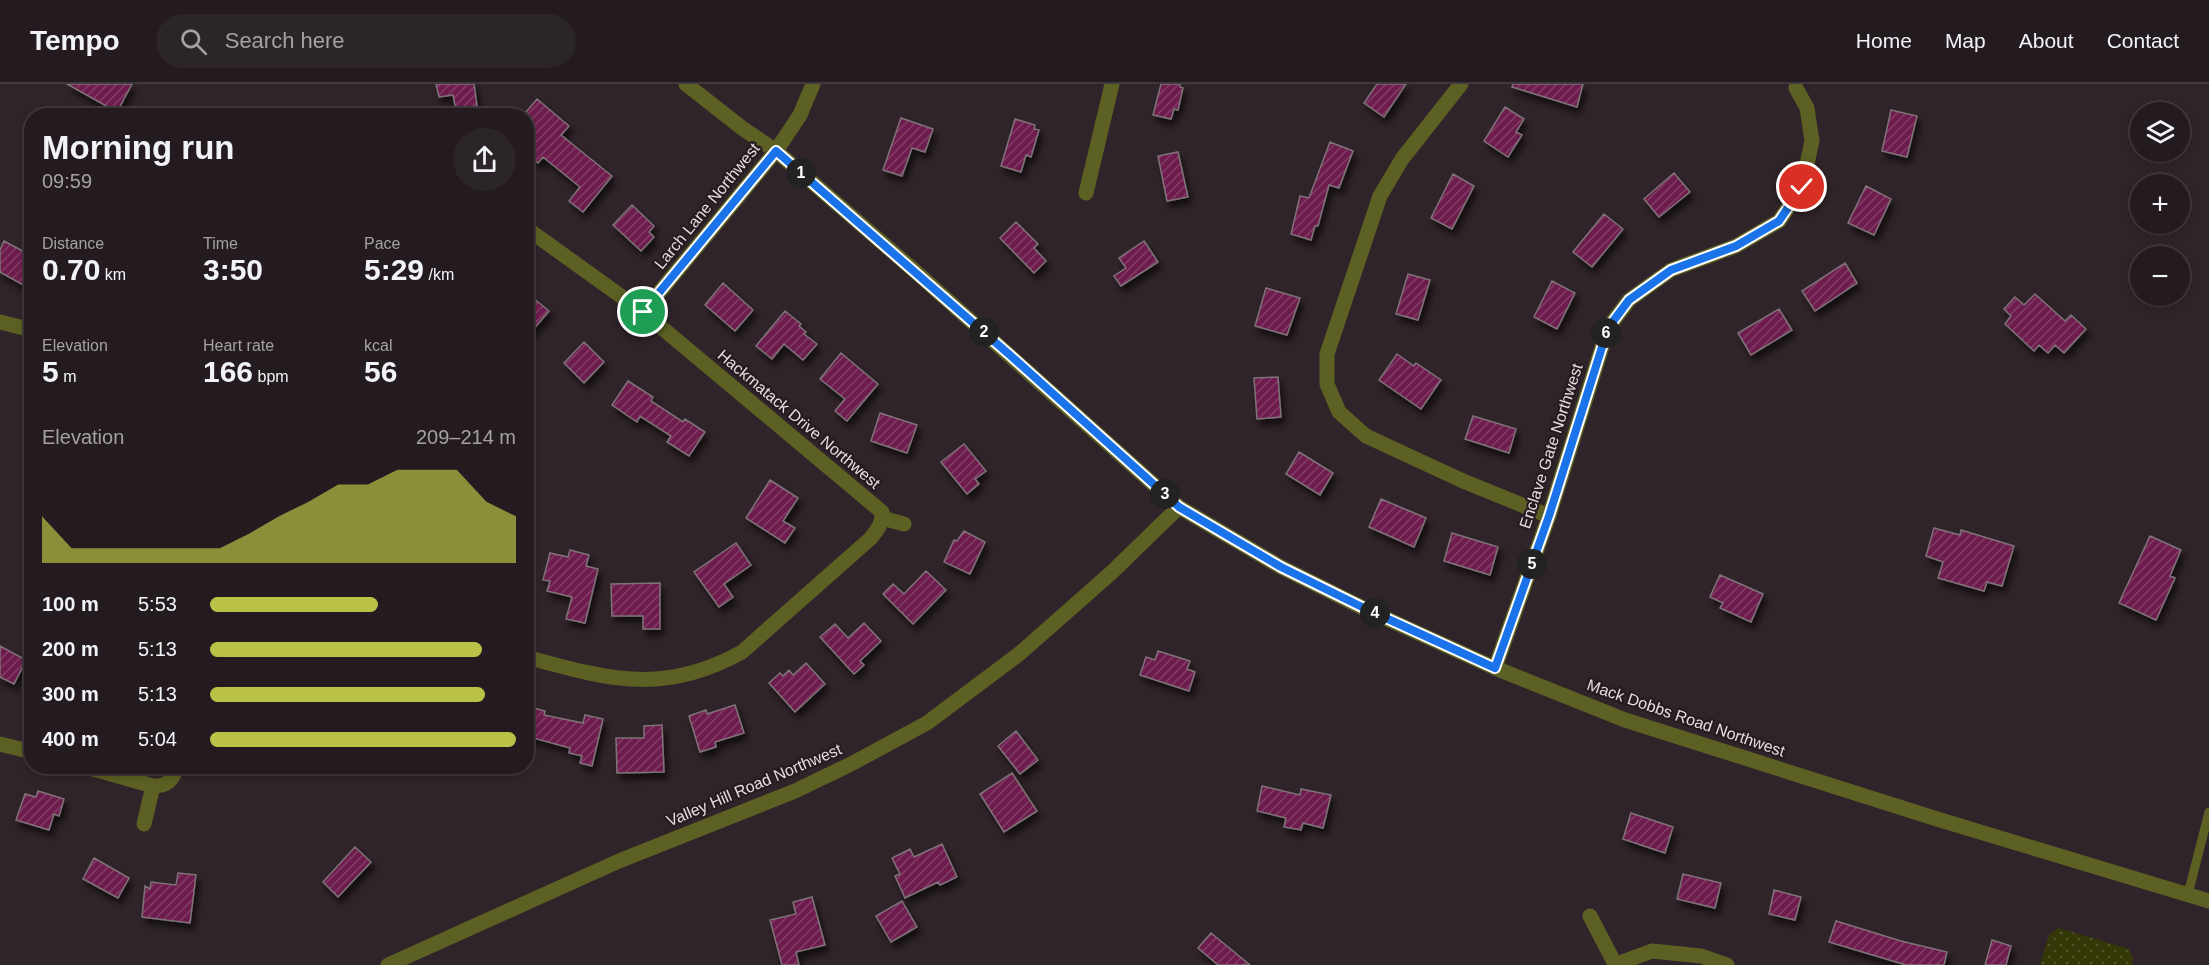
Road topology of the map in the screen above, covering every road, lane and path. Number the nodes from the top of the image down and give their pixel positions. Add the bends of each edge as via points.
1 (686, 84) edge
2 (813, 84) edge
3 (1112, 84) edge
4 (1461, 84) edge
5 (1796, 88) dead end
6 (776, 151) junction
7 (1086, 194) dead end
8 (534, 234) edge
9 (643, 312) junction
10 (0, 322) edge
11 (24, 328) edge
12 (1179, 507) junction
13 (1549, 516) junction
14 (882, 518) junction
15 (904, 524) dead end
16 (534, 659) edge
17 (1495, 668) junction
18 (0, 744) edge
19 (24, 750) edge
20 (110, 774) edge
21 (174, 774) edge
22 (153, 786) junction
23 (2209, 812) edge
24 (144, 824) dead end
25 (2188, 894) junction
26 (2209, 900) edge
27 (1590, 916) dead end
28 (388, 965) edge
29 (1615, 965) edge
30 (1727, 965) edge

1 - 6 street, Mack Dobbs Road Northwest
2 - 6 street, Larch Lane Northwest via 800,115
3 - 7 street
4 - 13 street via 1402,159 1380,196 1327,354 1327,384 1340,412 1366,436
5 - 13 street, Enclave Gate Northwest via 1807,108 1812,141 1802,187 1779,221 1736,246 1671,270 1622,309 1608,328
6 - 9 street, Larch Lane Northwest
6 - 12 street, Mack Dobbs Road Northwest
8 - 9 street, Hackmatack Drive Northwest
9 - 14 street, Hackmatack Drive Northwest via 882,512
10 - 11 street
12 - 17 street, Mack Dobbs Road Northwest via 1281,567
12 - 28 street, Valley Hill Road Northwest via 1019,654 927,723 795,790 619,861
13 - 17 street, Enclave Gate Northwest
14 - 15 street
14 - 16 street via 871,538 742,652 721,663 690,675 629,680 595,676
17 - 25 street, Mack Dobbs Road Northwest via 1625,720
18 - 19 street
20 - 22 street
21 - 22 street via 163,786
22 - 24 street
23 - 25 lane
25 - 26 street, Mack Dobbs Road Northwest
27 - 29 street
29 - 30 street via 1652,951 1701,956

